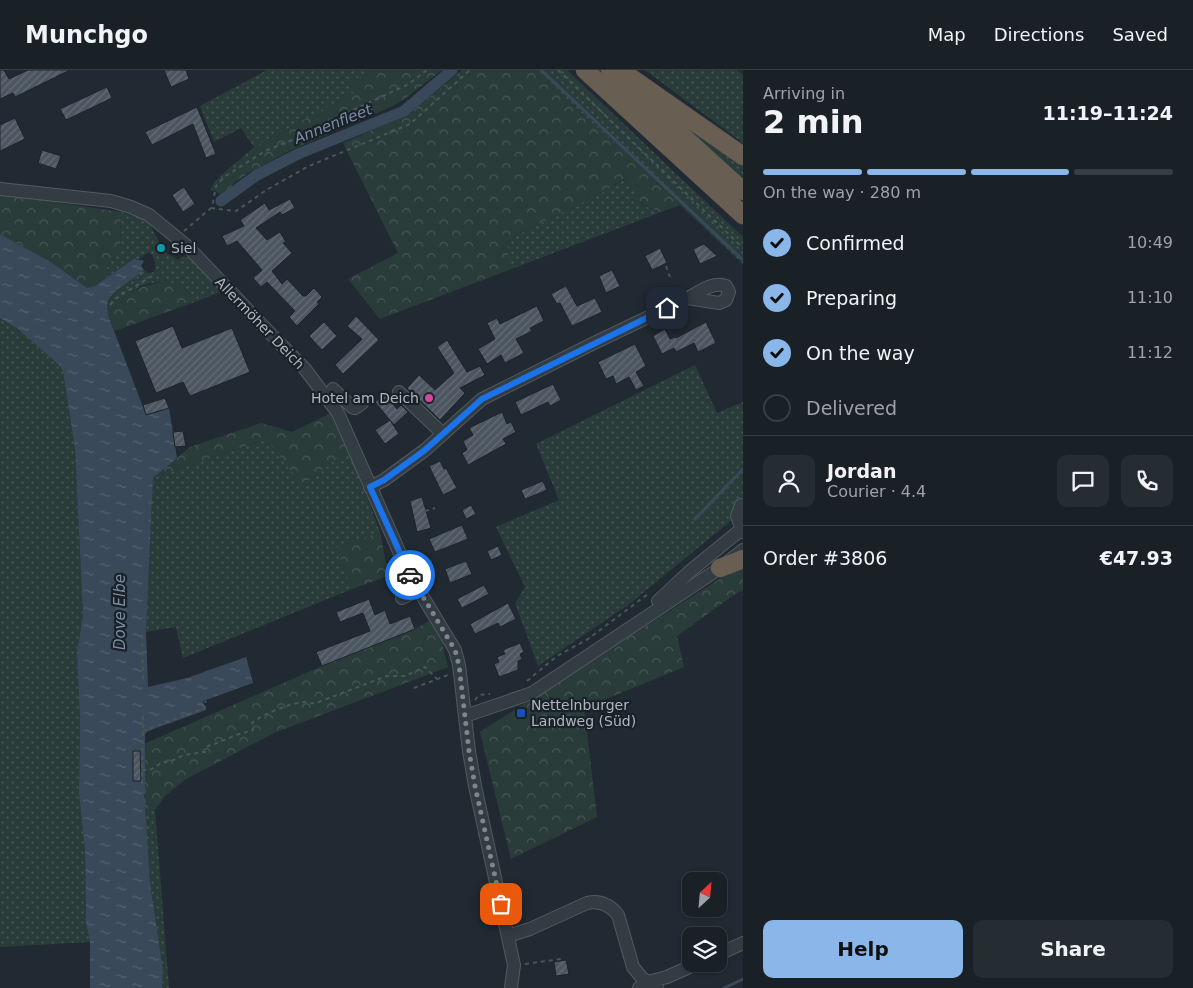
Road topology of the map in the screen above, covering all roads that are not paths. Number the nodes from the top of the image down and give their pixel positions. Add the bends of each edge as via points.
1 (585, 70) edge
2 (610, 70) edge
3 (620, 70) edge
4 (743, 156) edge
5 (0, 189) edge
6 (743, 191) edge
7 (743, 215) edge
8 (688, 298) dead end
9 (333, 389) dead end
10 (399, 392) dead end
11 (362, 403) dead end
12 (442, 434) junction
13 (370, 487) junction
14 (741, 505) dead end
15 (742, 530) edge
16 (743, 550) edge
17 (743, 560) edge
18 (720, 568) junction
19 (418, 590) junction
20 (402, 598) dead end
21 (631, 626) junction
22 (465, 716) junction
23 (508, 936) junction
24 (743, 943) edge
25 (727, 950) edge
26 (682, 970) edge
27 (648, 986) edge
28 (512, 988) edge

1 - 7 highway
2 - 6 highway
3 - 4 highway
5 - 13 street, Allermöher Deich via 121,203 148,215 177,237 305,369 338,413
8 - 12 street via 482,399
9 - 11 street via 352,407
10 - 12 street
12 - 13 street via 384,480
13 - 19 street, Allermöher Deich
14 - 15 street via 737,516
15 - 21 street via 689,572
16 - 18 street
17 - 18 highway
18 - 21 street
19 - 20 street
19 - 22 street, Allermöher Deich via 455,650
21 - 22 street via 532,692
22 - 23 street, Allermöher Deich via 475,786
23 - 27 street via 598,901 618,915 630,962
23 - 28 street, Allermöher Deich via 514,965
24 - 25 street
26 - 27 street

